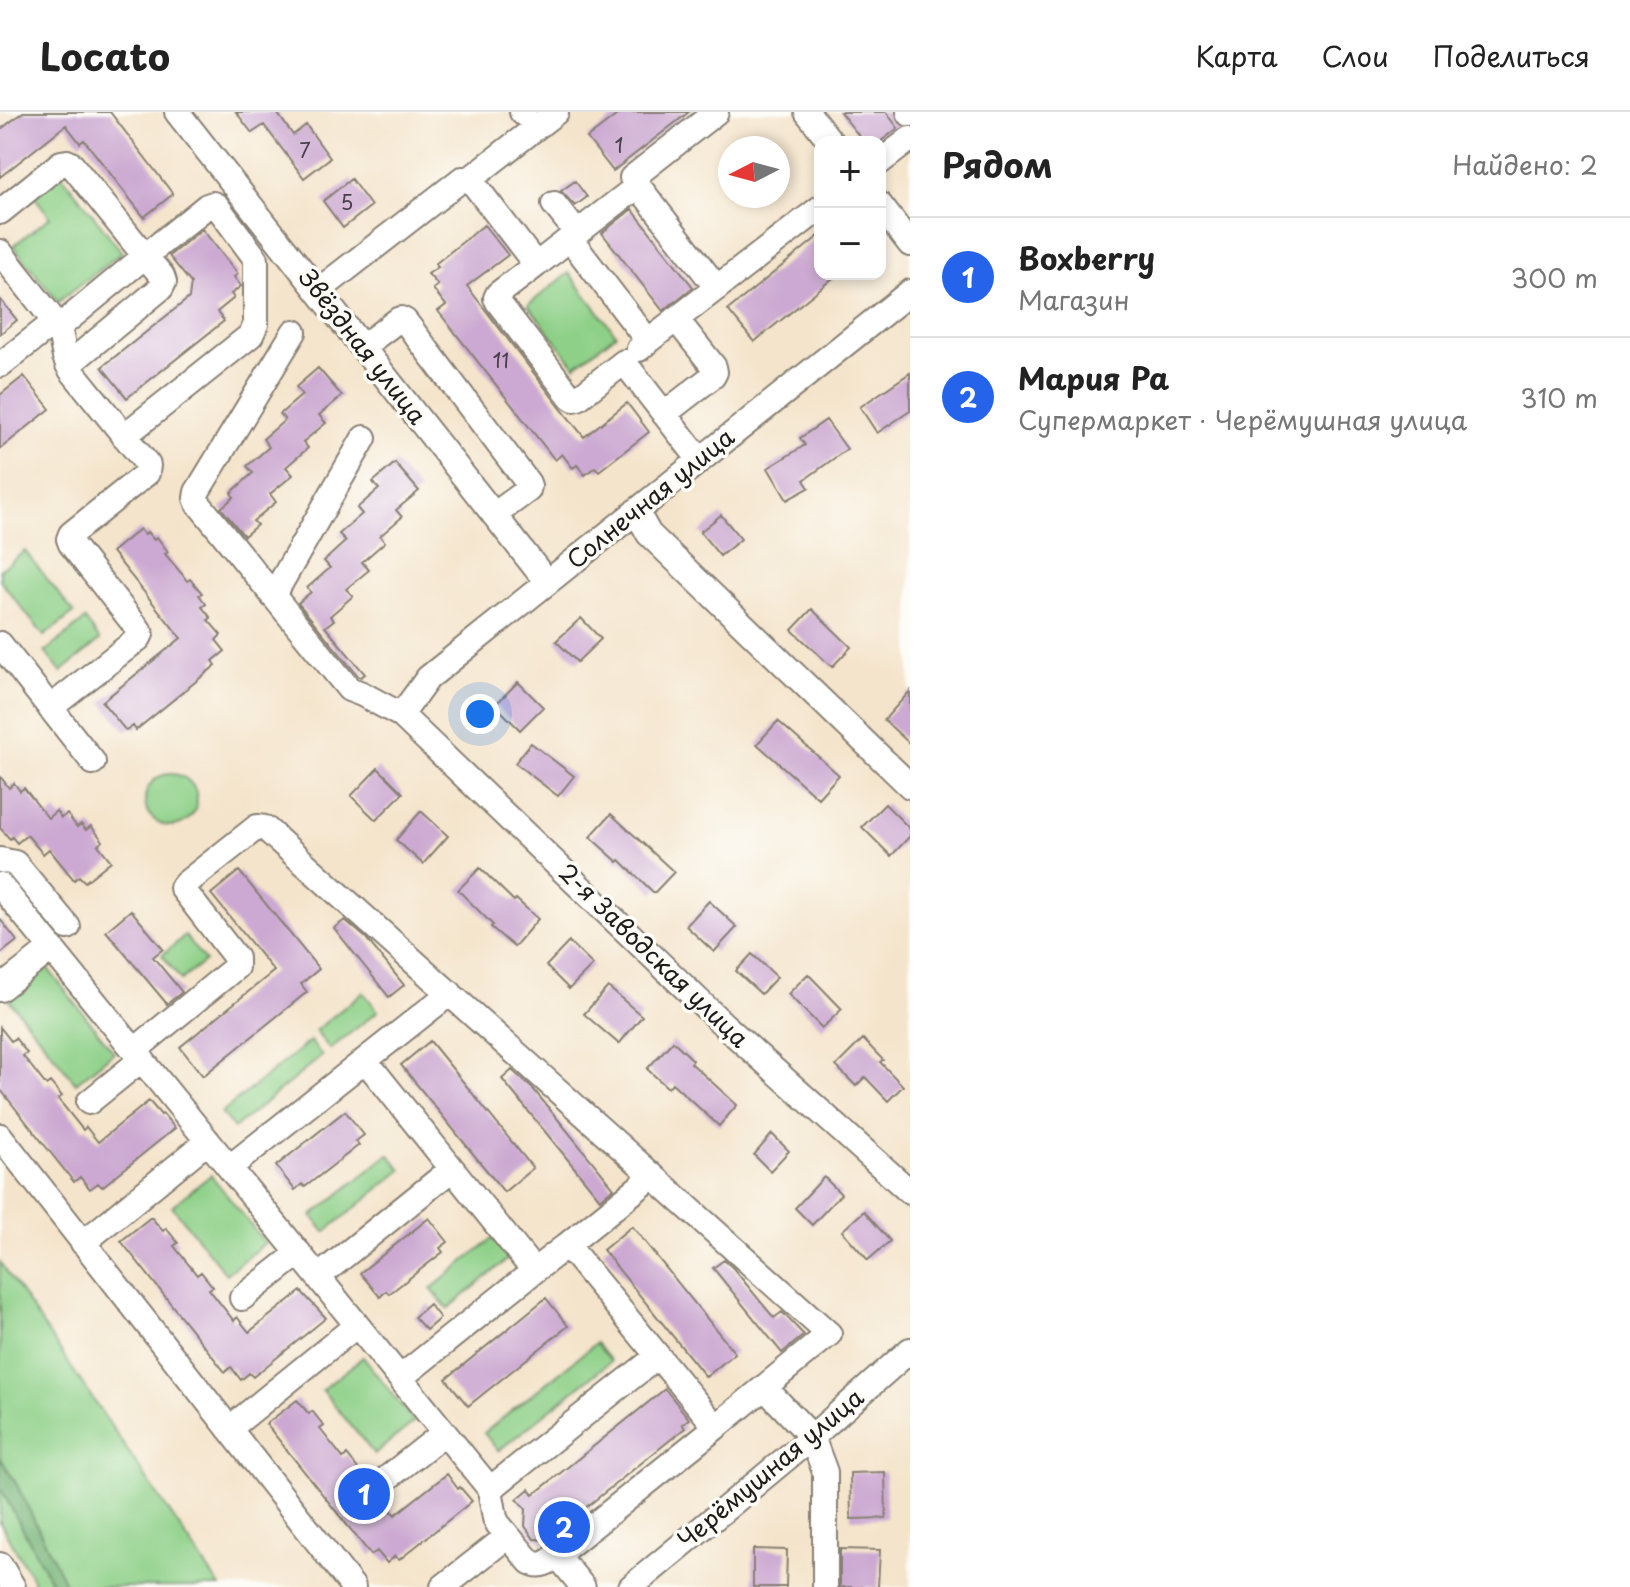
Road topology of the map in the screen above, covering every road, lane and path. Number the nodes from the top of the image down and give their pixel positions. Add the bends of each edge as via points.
1 (177, 112) edge
2 (556, 112) edge
3 (716, 112) edge
4 (807, 112) edge
5 (826, 136) edge
6 (910, 139) edge
7 (886, 157) edge
8 (470, 179) junction
9 (630, 192) dead end
10 (554, 204) dead end
11 (882, 208) edge
12 (0, 212) edge
13 (814, 213) edge
14 (573, 236) junction
15 (910, 244) edge
16 (0, 252) edge
17 (145, 256) junction
18 (536, 265) junction
19 (717, 288) junction
20 (318, 291) junction
21 (910, 292) edge
22 (676, 319) junction
23 (57, 324) junction
24 (294, 332) dead end
25 (648, 341) junction
26 (362, 347) junction
27 (624, 362) junction
28 (0, 365) edge
29 (68, 365) junction
30 (664, 414) junction
31 (124, 436) junction
32 (364, 438) dead end
33 (700, 460) junction
34 (636, 511) junction
35 (494, 515) junction
36 (547, 582) junction
37 (273, 596) junction
38 (0, 644) edge
39 (50, 708) junction
40 (401, 715) junction
41 (93, 762) dead end
42 (910, 786) edge
43 (0, 860) edge
44 (0, 885) edge
45 (68, 927) dead end
46 (52, 948) junction
47 (0, 989) edge
48 (450, 993) junction
49 (139, 1054) junction
50 (365, 1060) junction
51 (89, 1102) dead end
52 (0, 1136) edge
53 (208, 1141) junction
54 (230, 1167) junction
55 (452, 1169) junction
56 (653, 1176) junction
57 (910, 1192) edge
58 (83, 1243) junction
59 (567, 1245) junction
60 (299, 1253) junction
61 (534, 1271) junction
62 (318, 1277) junction
63 (242, 1298) dead end
64 (357, 1325) junction
65 (910, 1350) edge
66 (658, 1356) junction
67 (400, 1378) junction
68 (764, 1387) junction
69 (716, 1427) junction
70 (229, 1429) junction
71 (444, 1433) junction
72 (812, 1437) junction
73 (386, 1479) dead end
74 (490, 1489) junction
75 (508, 1536) junction
76 (557, 1555) junction
77 (0, 1565) edge
78 (13, 1587) edge
79 (353, 1587) edge
80 (443, 1587) edge
81 (583, 1587) edge
82 (631, 1587) edge
83 (825, 1587) edge

1 - 20 street, Звёздная улица
2 - 8 street
3 - 19 street via 632,178
4 - 5 street
6 - 7 street
8 - 18 street
8 - 20 street via 462,179
9 - 14 street
10 - 14 street
11 - 15 street
12 - 17 street via 67,162
13 - 19 street
14 - 18 street
14 - 25 street
16 - 23 street
17 - 23 street
17 - 29 street via 162,276 161,288
17 - 31 street via 207,206 217,206 256,259 256,324 251,335
18 - 27 street via 496,298 571,397 578,398
19 - 22 street
20 - 26 street, Звёздная улица
21 - 33 street, Солнечная улица
22 - 25 street
22 - 30 street via 715,372
23 - 28 street
23 - 29 street
24 - 37 street, 2-я Заводская улица via 196,498
25 - 27 street
26 - 35 street, Звёздная улица
26 - 35 street via 398,320 405,321 528,483 528,490
27 - 30 street
29 - 31 street
30 - 33 street
31 - 39 street via 148,465 147,473 69,539 141,634
32 - 37 street
33 - 34 street, Солнечная улица
34 - 36 street, Солнечная улица
34 - 42 street via 649,534
35 - 36 street, Звёздная улица
36 - 40 street, Солнечная улица via 428,678
37 - 40 street, 2-я Заводская улица via 349,689
38 - 39 street
39 - 41 street
40 - 57 street, 2-я Заводская улица via 724,1025
43 - 45 street via 18,866
44 - 46 street
46 - 47 street
46 - 49 street
48 - 49 street via 265,828 257,827 182,888 236,958 236,967
48 - 50 street
48 - 56 street
49 - 51 street
49 - 53 street
50 - 54 street
50 - 55 street
52 - 58 street
53 - 54 street
53 - 58 street
54 - 60 street
55 - 61 street
55 - 62 street
56 - 59 street
56 - 68 street via 829,1334
58 - 70 street
59 - 61 street
59 - 66 street
60 - 62 street
60 - 63 street
61 - 67 street
62 - 64 street
64 - 67 street
64 - 70 street
65 - 72 street, Черёмушная улица
66 - 69 street
66 - 74 street
67 - 71 street
68 - 69 street
68 - 72 street
69 - 76 street
70 - 79 street
71 - 73 street
71 - 74 street
72 - 82 street, Черёмушная улица
72 - 83 street via 825,1472
74 - 75 street via 495,1518
75 - 76 street via 536,1565
75 - 80 street
76 - 81 street
77 - 78 street

